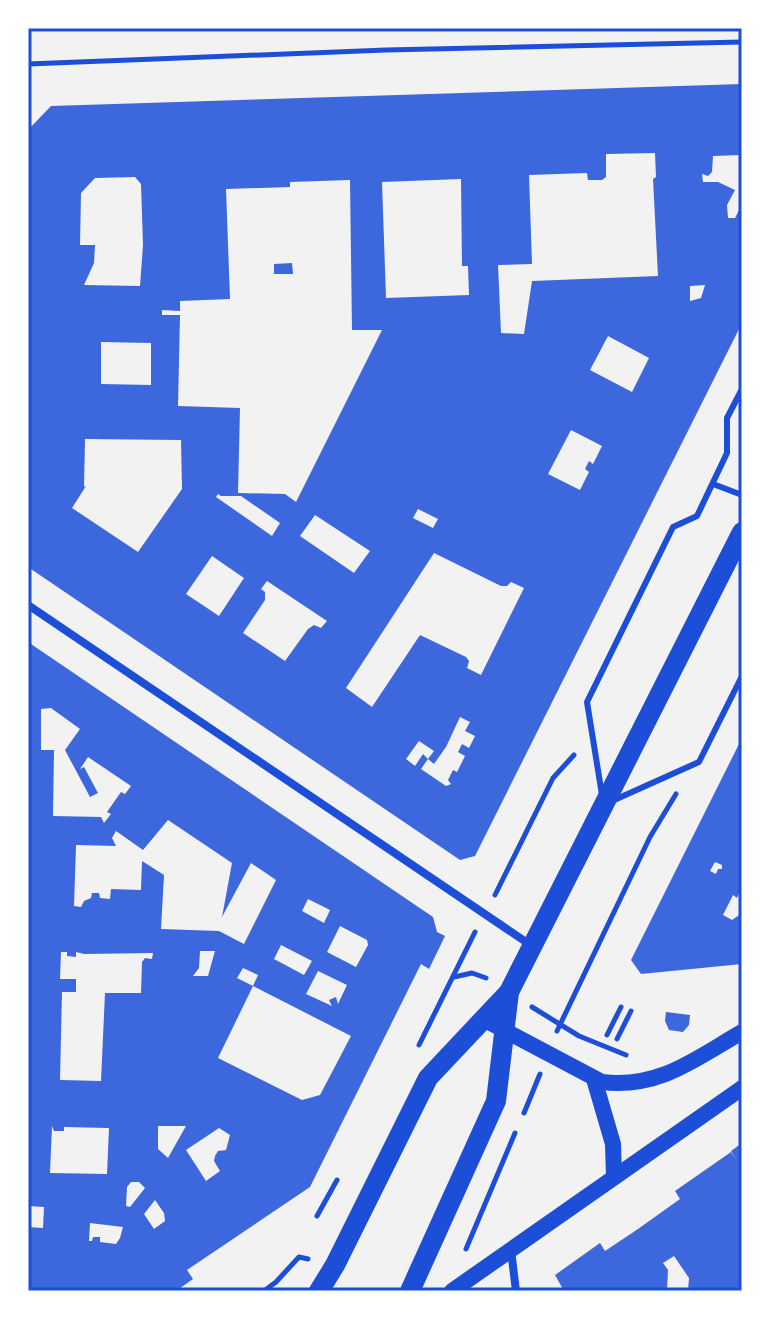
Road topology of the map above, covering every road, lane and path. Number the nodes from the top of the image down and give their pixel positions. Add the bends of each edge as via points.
1 (742, 42) edge
2 (28, 64) edge
3 (742, 389) edge
4 (713, 484) junction
5 (742, 495) edge
6 (742, 532) edge
7 (28, 605) edge
8 (742, 676) edge
9 (592, 734) junction
10 (699, 762) junction
11 (604, 804) junction
12 (500, 885) dead end
13 (533, 946) junction
14 (509, 992) junction
15 (621, 1007) dead end
16 (631, 1011) dead end
17 (483, 1019) junction
18 (560, 1024) dead end
19 (505, 1031) junction
20 (742, 1032) edge
21 (607, 1035) dead end
22 (617, 1039) dead end
23 (594, 1079) junction
24 (742, 1088) edge
25 (532, 1094) dead end
26 (614, 1177) junction
27 (337, 1180) dead end
28 (317, 1216) dead end
29 (465, 1249) dead end
30 (511, 1250) junction
31 (299, 1257) dead end
32 (264, 1291) edge
33 (319, 1291) edge
34 (410, 1291) edge
35 (452, 1291) edge
36 (516, 1291) edge

1 - 2 path
3 - 4 lane via 727,418 727,453
4 - 5 lane
4 - 9 lane via 697,516 673,527 587,702
6 - 11 main road
7 - 13 street
8 - 10 lane
9 - 11 lane
9 - 12 path via 553,778
10 - 11 lane
10 - 18 path via 650,837
11 - 13 main road
13 - 14 main road
14 - 17 main road
14 - 19 main road
15 - 21 path
16 - 22 path
17 - 19 main road
17 - 33 main road via 428,1078
19 - 23 main road
19 - 34 main road via 496,1101
20 - 23 main road via 679,1070 645,1082 620,1085
23 - 26 main road via 613,1144
24 - 26 main road
25 - 29 path
26 - 30 main road
27 - 28 path
30 - 35 main road
30 - 36 street
31 - 32 path

